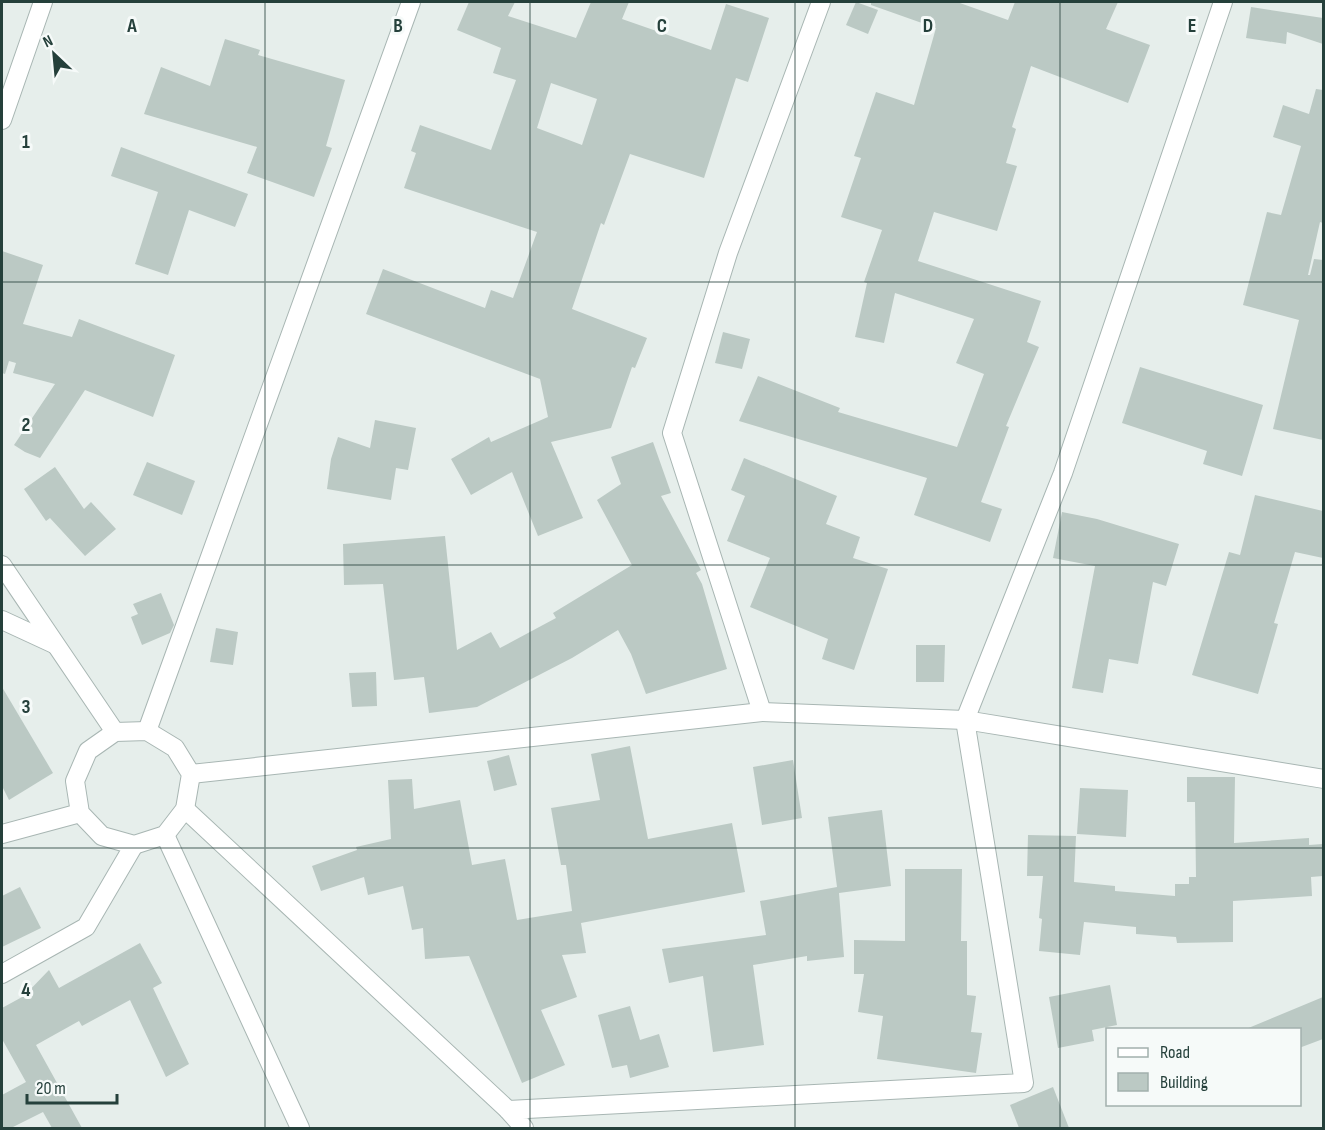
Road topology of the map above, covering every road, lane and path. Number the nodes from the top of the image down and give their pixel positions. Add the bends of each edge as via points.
1 (43, 2) edge
2 (411, 2) edge
3 (821, 2) edge
4 (1223, 2) edge
5 (2, 120) edge
6 (2, 565) edge
7 (2, 620) edge
8 (56, 645) junction
9 (762, 712) junction
10 (965, 720) junction
11 (147, 731) junction
12 (115, 732) junction
13 (191, 774) junction
14 (1323, 780) edge
15 (186, 809) junction
16 (80, 813) junction
17 (2, 834) edge
18 (165, 835) junction
19 (134, 845) junction
20 (2, 974) edge
21 (508, 1110) junction
22 (300, 1128) edge
23 (524, 1128) edge

1 - 5 street
2 - 11 street
3 - 9 street via 728,253 672,433
4 - 10 street via 1063,473
6 - 8 street
7 - 8 street
8 - 12 street
9 - 10 street
9 - 13 street
10 - 14 street
10 - 21 street via 1024,1083
11 - 12 street
11 - 13 street via 175,748
12 - 16 street via 88,751 75,781
13 - 15 street
15 - 18 street
15 - 21 street
16 - 17 street
16 - 19 street via 102,836
18 - 19 street
18 - 22 street
19 - 20 street via 87,927
21 - 23 street

